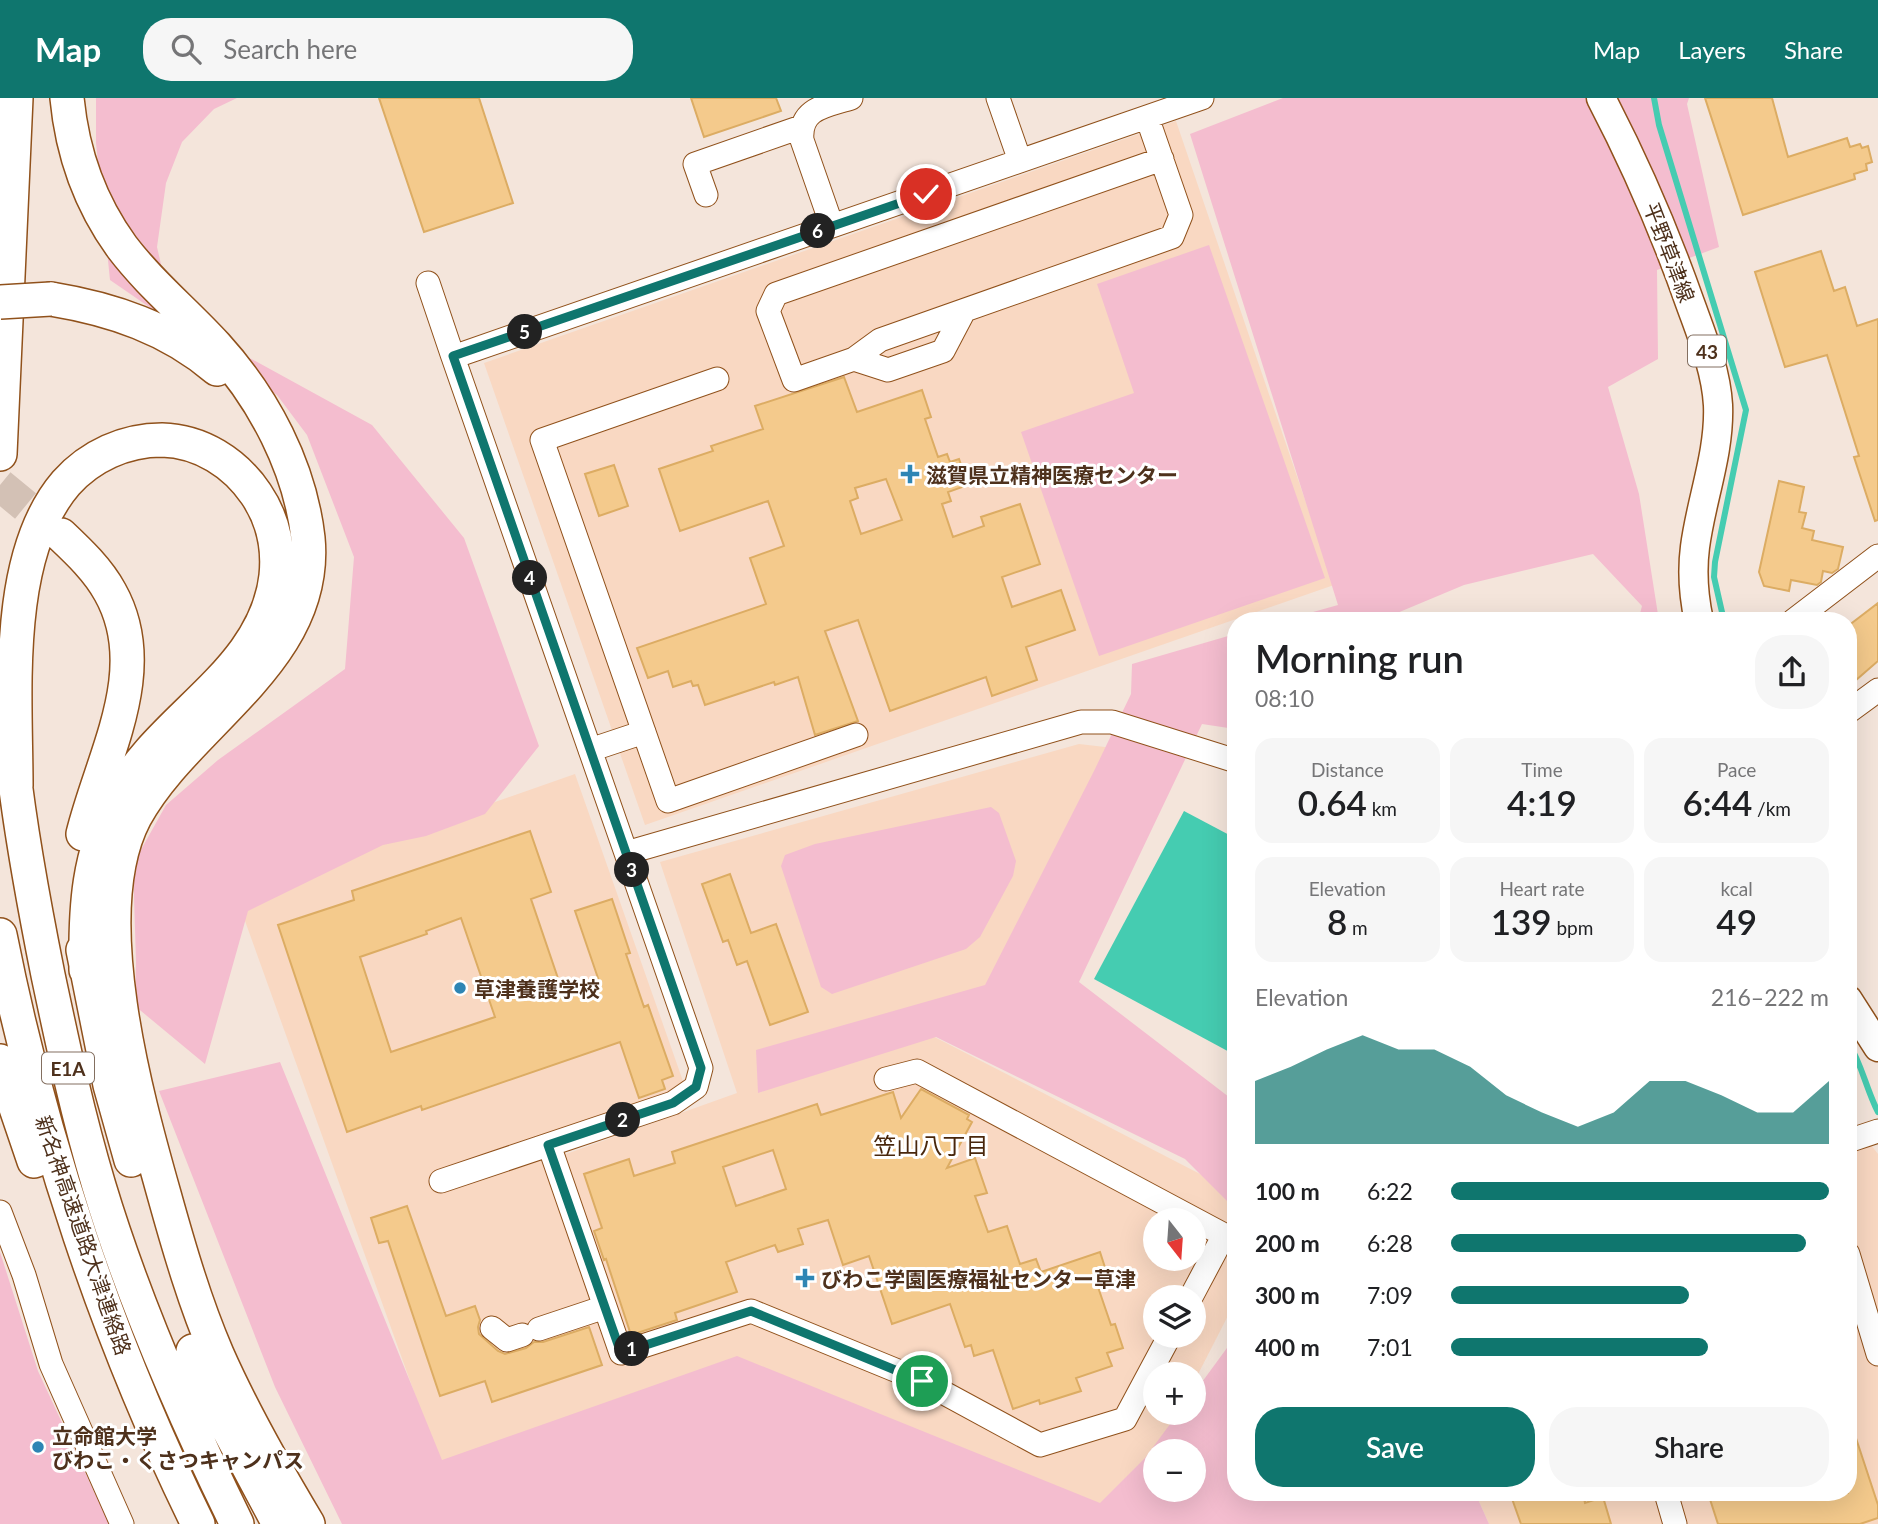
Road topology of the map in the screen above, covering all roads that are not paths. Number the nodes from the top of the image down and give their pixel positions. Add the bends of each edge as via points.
1 (16, 98) edge
2 (67, 98) edge
3 (851, 98) edge
4 (998, 98) edge
5 (1202, 98) edge
6 (1601, 98) edge
7 (1147, 117) junction
8 (801, 127) junction
9 (1162, 159) junction
10 (1020, 161) junction
11 (706, 195) dead end
12 (832, 226) junction
13 (428, 283) dead end
14 (0, 302) edge
15 (964, 311) junction
16 (453, 356) junction
17 (854, 359) junction
18 (717, 379) dead end
19 (271, 423) junction
20 (0, 454) edge
21 (61, 535) tunnel mouth
22 (1878, 556) edge
23 (0, 585) edge
24 (1697, 612) edge
25 (1805, 612) edge
26 (1878, 690) edge
27 (1857, 705) edge
28 (644, 732) junction
29 (856, 735) dead end
30 (590, 750) junction
31 (1227, 758) edge
32 (16, 786) junction
33 (626, 853) junction
34 (0, 935) edge
35 (86, 970) junction
36 (1857, 1014) edge
37 (1878, 1047) edge
38 (0, 1061) edge
39 (886, 1079) dead end
40 (1874, 1133) edge
41 (1857, 1138) edge
42 (548, 1145) junction
43 (441, 1181) dead end
44 (0, 1212) edge
45 (1857, 1284) edge
46 (1197, 1285) edge
47 (605, 1307) junction
48 (492, 1328) dead end
49 (1163, 1348) edge
50 (1878, 1354) edge
51 (141, 1399) junction
52 (1668, 1501) edge
53 (122, 1524) edge
54 (198, 1524) edge
55 (237, 1524) edge
56 (279, 1524) edge
57 (308, 1524) edge
58 (1675, 1524) edge

1 - 20 highway
2 - 19 highway via 79,161 119,243 219,349
3 - 8 street via 810,112
4 - 10 street
5 - 7 street
6 - 24 main road, 平野草津線 / 43 via 1666,234 1710,358 1718,404 1717,436 1694,549
7 - 9 street
7 - 10 street
8 - 11 street via 695,164
8 - 12 street
9 - 15 street via 1181,215 1172,237
9 - 17 street via 776,294 768,311 794,380
10 - 12 street
12 - 16 street
13 - 16 street
14 - 19 highway, bridge via 51,299 92,306 166,333 200,355
15 - 17 street via 880,340
15 - 17 street via 943,351 888,370
16 - 30 street
18 - 28 street via 542,440
19 - 57 highway via 302,500 308,544 305,584 294,620 246,688 190,745 136,816 121,851 113,932 144,1126 184,1266 216,1353
21 - 35 highway via 110,591 127,645 123,704 80,846 76,879
22 - 25 street
23 - 32 highway, 新名神高速道路大津連絡路 / E1A
26 - 27 street
28 - 29 street via 668,801
28 - 30 street
30 - 33 street
31 - 33 street via 1112,722 1081,722
32 - 35 highway via 21,600 37,532 54,498 75,473 100,455 132,444 163,440 195,446 222,458 243,475 273,529 278,558 275,590 244,653 155,747 120,793 88,884
32 - 55 highway, 新名神高速道路大津連絡路 / E1A via 60,1035 99,1187 169,1373
33 - 42 street via 701,1068 696,1087 673,1103
34 - 51 highway, 新名神高速道路大津連絡路 / E1A via 42,1115
35 - 56 highway via 110,1085 183,1328 214,1402
36 - 37 main road
38 - 51 highway via 65,1244
39 - 46 street via 916,1071 1224,1235
40 - 41 street
42 - 43 street
42 - 47 street
44 - 53 street via 51,1364
45 - 50 street
47 - 48 street via 507,1340
47 - 49 street via 621,1353 751,1311 922,1381 1040,1445 1125,1419
51 - 54 highway, 新名神高速道路大津連絡路 / E1A
52 - 58 street

